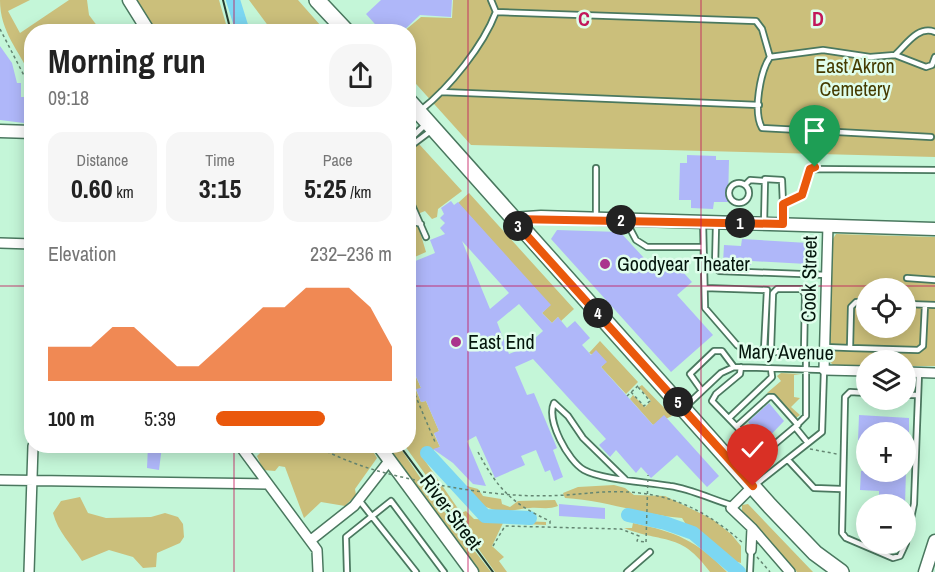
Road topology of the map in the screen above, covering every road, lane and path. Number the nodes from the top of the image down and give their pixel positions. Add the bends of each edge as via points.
1 (129, 0) edge
2 (317, 0) edge
3 (491, 0) edge
4 (496, 12) junction
5 (144, 24) edge
6 (340, 24) edge
7 (0, 29) edge
8 (935, 32) edge
9 (895, 55) junction
10 (770, 57) junction
11 (935, 57) edge
12 (24, 76) edge
13 (441, 92) junction
14 (759, 105) junction
15 (416, 109) edge
16 (427, 121) junction
17 (0, 131) edge
18 (24, 132) edge
19 (416, 133) edge
20 (416, 137) edge
21 (931, 137) dead end
22 (596, 168) dead end
23 (935, 170) edge
24 (764, 181) junction
25 (745, 185) junction
26 (783, 204) junction
27 (416, 213) edge
28 (512, 219) junction
29 (596, 219) junction
30 (626, 220) junction
31 (416, 222) edge
32 (703, 222) junction
33 (716, 222) junction
34 (421, 224) junction
35 (764, 224) junction
36 (783, 224) junction
37 (828, 225) junction
38 (935, 229) edge
39 (426, 237) dead end
40 (0, 243) edge
41 (24, 243) edge
42 (703, 247) junction
43 (827, 275) junction
44 (916, 279) edge
45 (935, 280) edge
46 (705, 288) junction
47 (856, 302) edge
48 (916, 305) edge
49 (925, 305) junction
50 (935, 305) edge
51 (825, 347) junction
52 (850, 348) junction
53 (804, 353) junction
54 (734, 367) junction
55 (741, 367) junction
56 (771, 369) junction
57 (824, 370) junction
58 (806, 371) junction
59 (856, 371) edge
60 (919, 372) joint
61 (935, 373) edge
62 (702, 391) junction
63 (631, 392) junction
64 (856, 392) edge
65 (416, 394) edge
66 (918, 395) joint
67 (627, 396) dead end
68 (683, 408) junction
69 (729, 418) junction
70 (736, 426) junction
71 (797, 426) junction
72 (437, 441) dead end
73 (809, 446) junction
74 (478, 452) dead end
75 (33, 453) edge
76 (245, 453) edge
77 (331, 453) edge
78 (384, 453) edge
79 (837, 454) dead end
80 (788, 460) junction
81 (389, 461) junction
82 (648, 475) dead end
83 (625, 479) junction
84 (0, 480) edge
85 (32, 481) junction
86 (268, 484) junction
87 (753, 486) junction
88 (841, 489) junction
89 (914, 494) edge
90 (359, 501) junction
91 (731, 505) junction
92 (372, 514) junction
93 (550, 527) junction
94 (752, 528) junction
95 (311, 540) junction
96 (935, 541) edge
97 (856, 542) edge
98 (493, 546) dead end
99 (751, 550) junction
100 (650, 552) dead end
101 (884, 554) edge
102 (901, 554) edge
103 (29, 572) edge
104 (318, 572) edge
105 (347, 572) edge
106 (416, 572) edge
107 (444, 572) edge
108 (472, 572) edge
109 (627, 572) edge
110 (750, 572) edge
111 (770, 572) edge
112 (790, 572) edge
113 (841, 572) edge
114 (925, 572) edge

1 - 5 street
2 - 6 main road
3 - 4 lane
4 - 10 lane via 756,21
4 - 13 lane via 485,37
7 - 12 path
8 - 9 lane via 915,35
9 - 10 lane via 870,57 823,50
9 - 11 lane via 926,67 932,65
10 - 14 lane via 763,68
13 - 14 lane
13 - 16 lane
14 - 21 lane via 762,128
15 - 16 main road
16 - 19 lane
16 - 20 lane
16 - 28 main road
17 - 18 street
22 - 29 lane
23 - 26 lane via 815,167 810,169 802,195
24 - 25 lane via 750,180
24 - 26 lane via 782,180
24 - 35 lane
25 - 25 lane via 732,187 730,196 734,202 748,199
26 - 36 lane
27 - 34 lane
28 - 29 street
28 - 68 main road
29 - 30 street
30 - 32 street
30 - 42 lane via 636,240 647,247
31 - 34 lane
32 - 33 street
32 - 42 lane
33 - 35 street
33 - 43 lane via 715,267 719,271
34 - 39 lane
35 - 36 street
36 - 37 street
37 - 38 street
37 - 43 street, Cook Street
40 - 41 street
42 - 46 lane
43 - 51 street, Cook Street
44 - 45 lane
46 - 46 lane via 766,290 764,350 745,350 737,345 705,308
47 - 52 lane via 851,307
48 - 49 lane
49 - 50 lane
49 - 52 lane via 923,346 918,350
51 - 52 lane
51 - 57 street, Cook Street
53 - 53 lane via 775,352 771,348 773,293 777,289 802,289 805,294
53 - 58 lane
54 - 55 lane, Mary Avenue
54 - 62 lane, Mary Avenue
54 - 62 lane via 722,351 714,351 690,374
55 - 56 lane, Mary Avenue
55 - 69 lane via 740,374 712,401
56 - 58 lane, Mary Avenue
56 - 69 lane via 772,377
57 - 58 lane, Mary Avenue
57 - 59 street, Mary Avenue
57 - 73 lane via 822,432
58 - 71 lane via 806,416
60 - 61 street
60 - 66 lane
62 - 68 lane, Mary Avenue
63 - 63 path via 644,406 650,401 639,385
63 - 67 path
64 - 88 lane via 845,397
65 - 72 path
66 - 89 lane
68 - 87 main road
69 - 70 lane
70 - 71 lane via 763,454
70 - 71 lane via 769,397
71 - 73 lane
73 - 79 path
73 - 80 lane
74 - 93 path via 491,477 513,501 550,521
75 - 85 street
76 - 86 street
77 - 99 path, bridge via 371,471 489,494 549,498 635,491 677,500 720,523
78 - 81 street, River Street
80 - 87 lane
80 - 88 lane via 814,488
81 - 90 street
81 - 108 street, River Street
82 - 93 path, bridge via 646,542 621,530
83 - 83 lane via 586,471 573,461 555,428 554,403
83 - 91 lane via 673,486
84 - 85 street
85 - 86 street
85 - 103 street
86 - 95 street
87 - 91 street
87 - 113 main road via 815,553
88 - 97 lane via 842,533
90 - 92 lane
90 - 95 street
91 - 94 street via 732,511
92 - 105 lane via 346,537
92 - 106 lane
92 - 107 lane via 391,501
93 - 98 path via 505,526
94 - 99 street
94 - 112 street
95 - 104 street via 317,550
96 - 114 street
99 - 110 lane
99 - 111 path
100 - 109 lane
101 - 102 lane via 893,558

